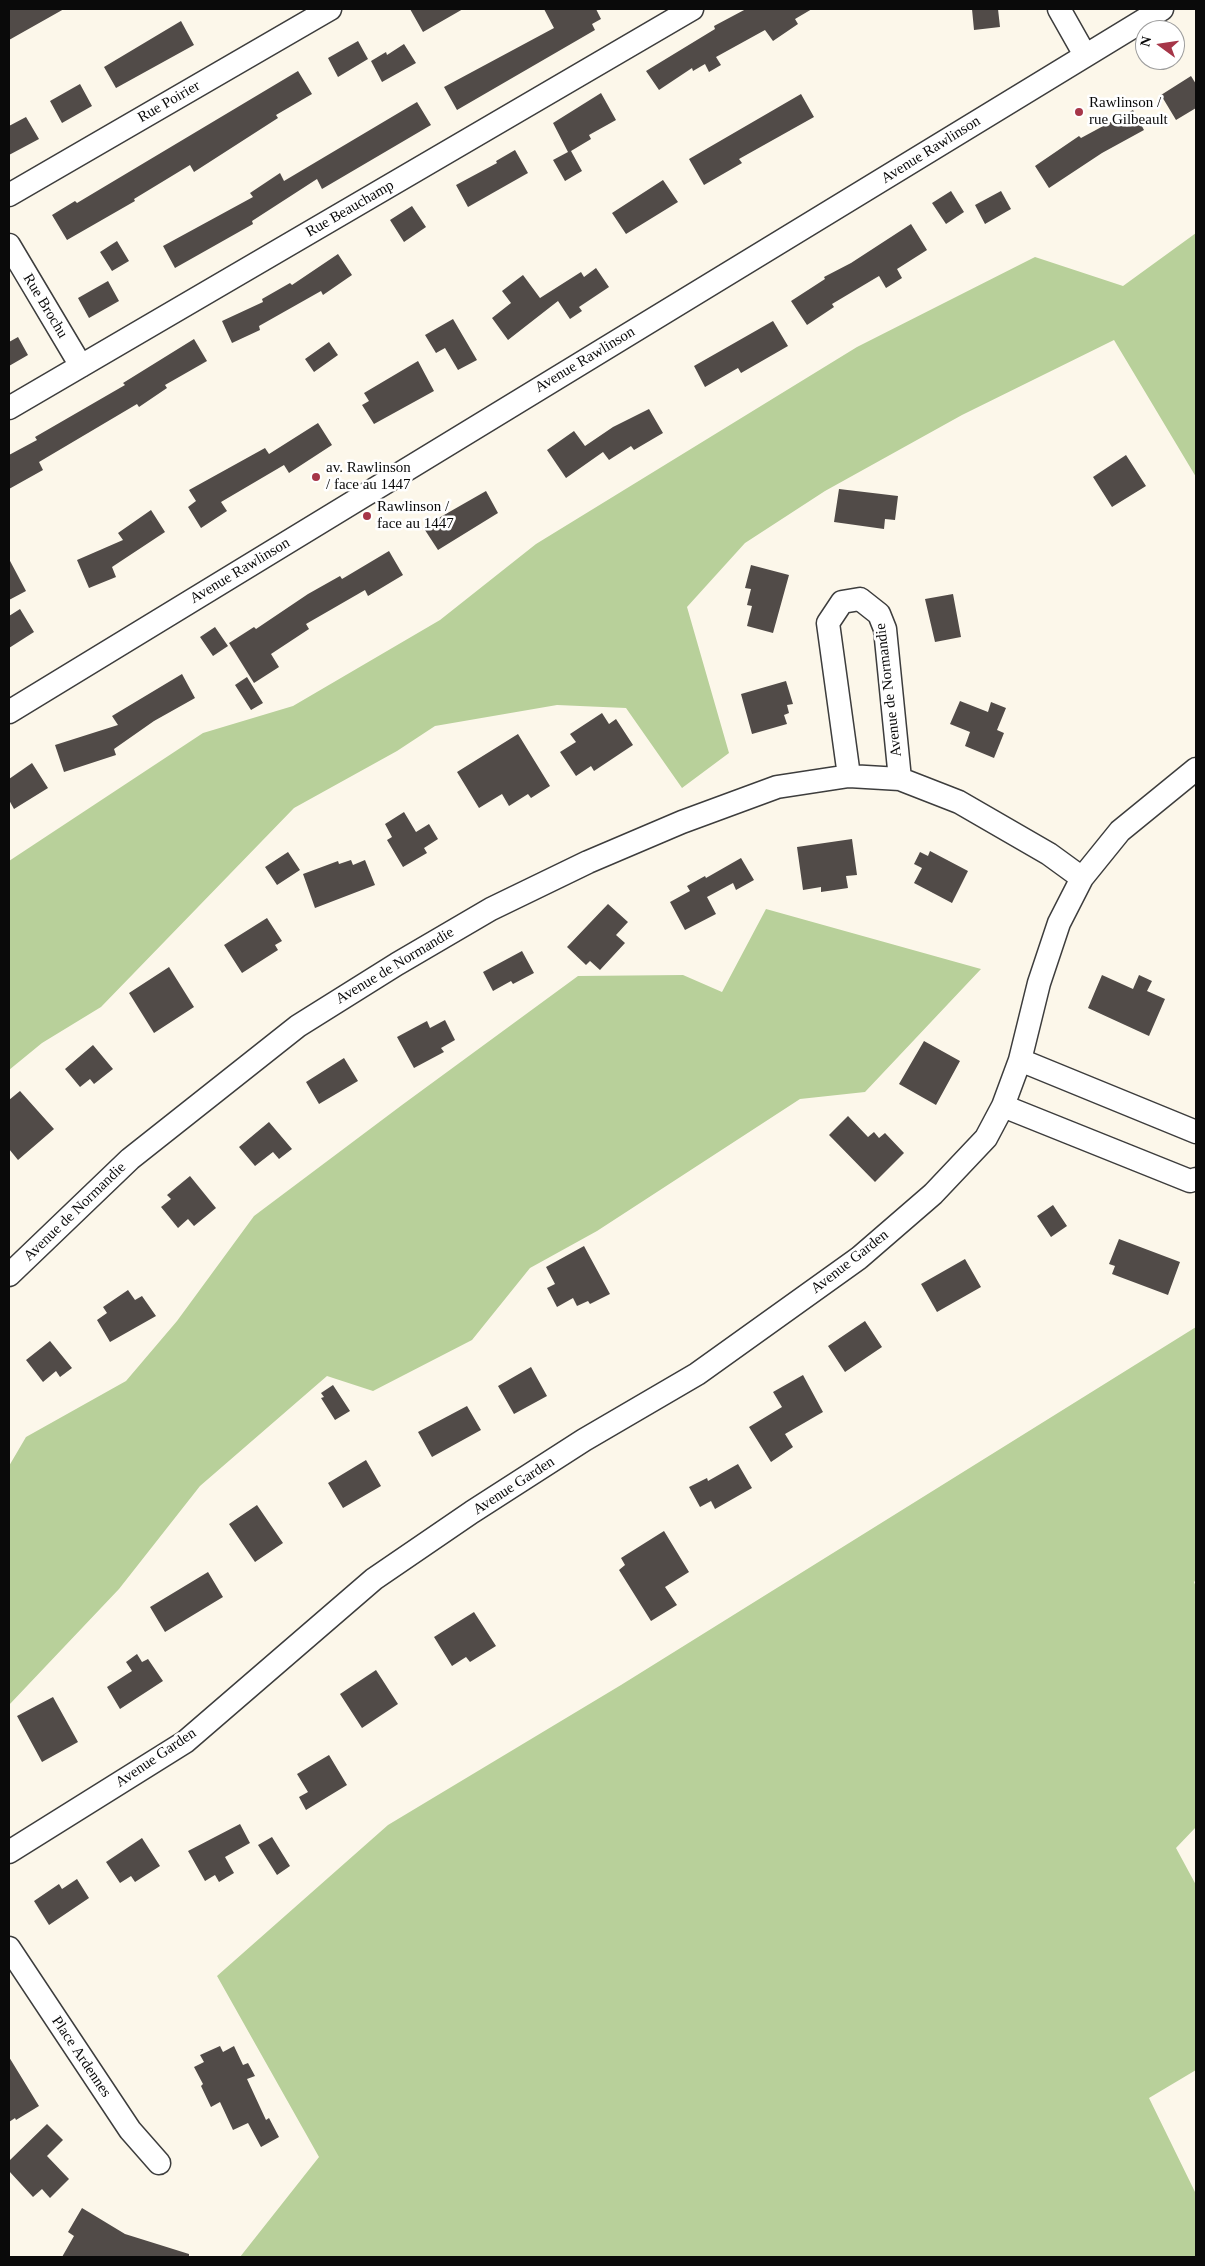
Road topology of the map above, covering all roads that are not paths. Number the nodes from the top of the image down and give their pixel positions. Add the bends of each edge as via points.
1 (330, 9) edge
2 (692, 9) edge
3 (1059, 9) edge
4 (1162, 9) edge
5 (1085, 55) junction
6 (9, 195) edge
7 (9, 245) edge
8 (81, 366) junction
9 (9, 408) edge
10 (9, 712) edge
11 (1196, 769) edge
12 (849, 776) junction
13 (900, 779) junction
14 (1082, 878) junction
15 (1020, 1060) junction
16 (1003, 1106) junction
17 (1196, 1132) edge
18 (1196, 1179) edge
19 (9, 1275) edge
20 (9, 1852) edge
21 (9, 1948) edge
22 (159, 2163) dead end

1 - 6 street, Rue Poirier
2 - 8 street, Rue Beauchamp
3 - 5 street
4 - 5 street, Avenue Rawlinson
5 - 10 street, Avenue Rawlinson
7 - 8 street, Rue Brochu
8 - 9 street, Rue Beauchamp
11 - 14 street, Avenue Garden via 1120,831
12 - 13 street, Avenue de Normandie
12 - 13 street, Avenue de Normandie via 828,623 842,602 860,599 879,614 885,629
12 - 19 street, Avenue de Normandie via 777,787 673,826 500,904 397,964 298,1026 213,1092 130,1159
13 - 14 street, Avenue de Normandie via 959,802 1049,854
14 - 15 street, Avenue Garden via 1059,923 1039,983
15 - 16 street, Avenue Garden
15 - 17 street
16 - 18 street via 1190,1181
16 - 20 street, Avenue Garden via 986,1138 973,1152 933,1194 859,1258 697,1374 584,1440 374,1579 185,1742
21 - 22 street, Place Ardennes via 130,2130

